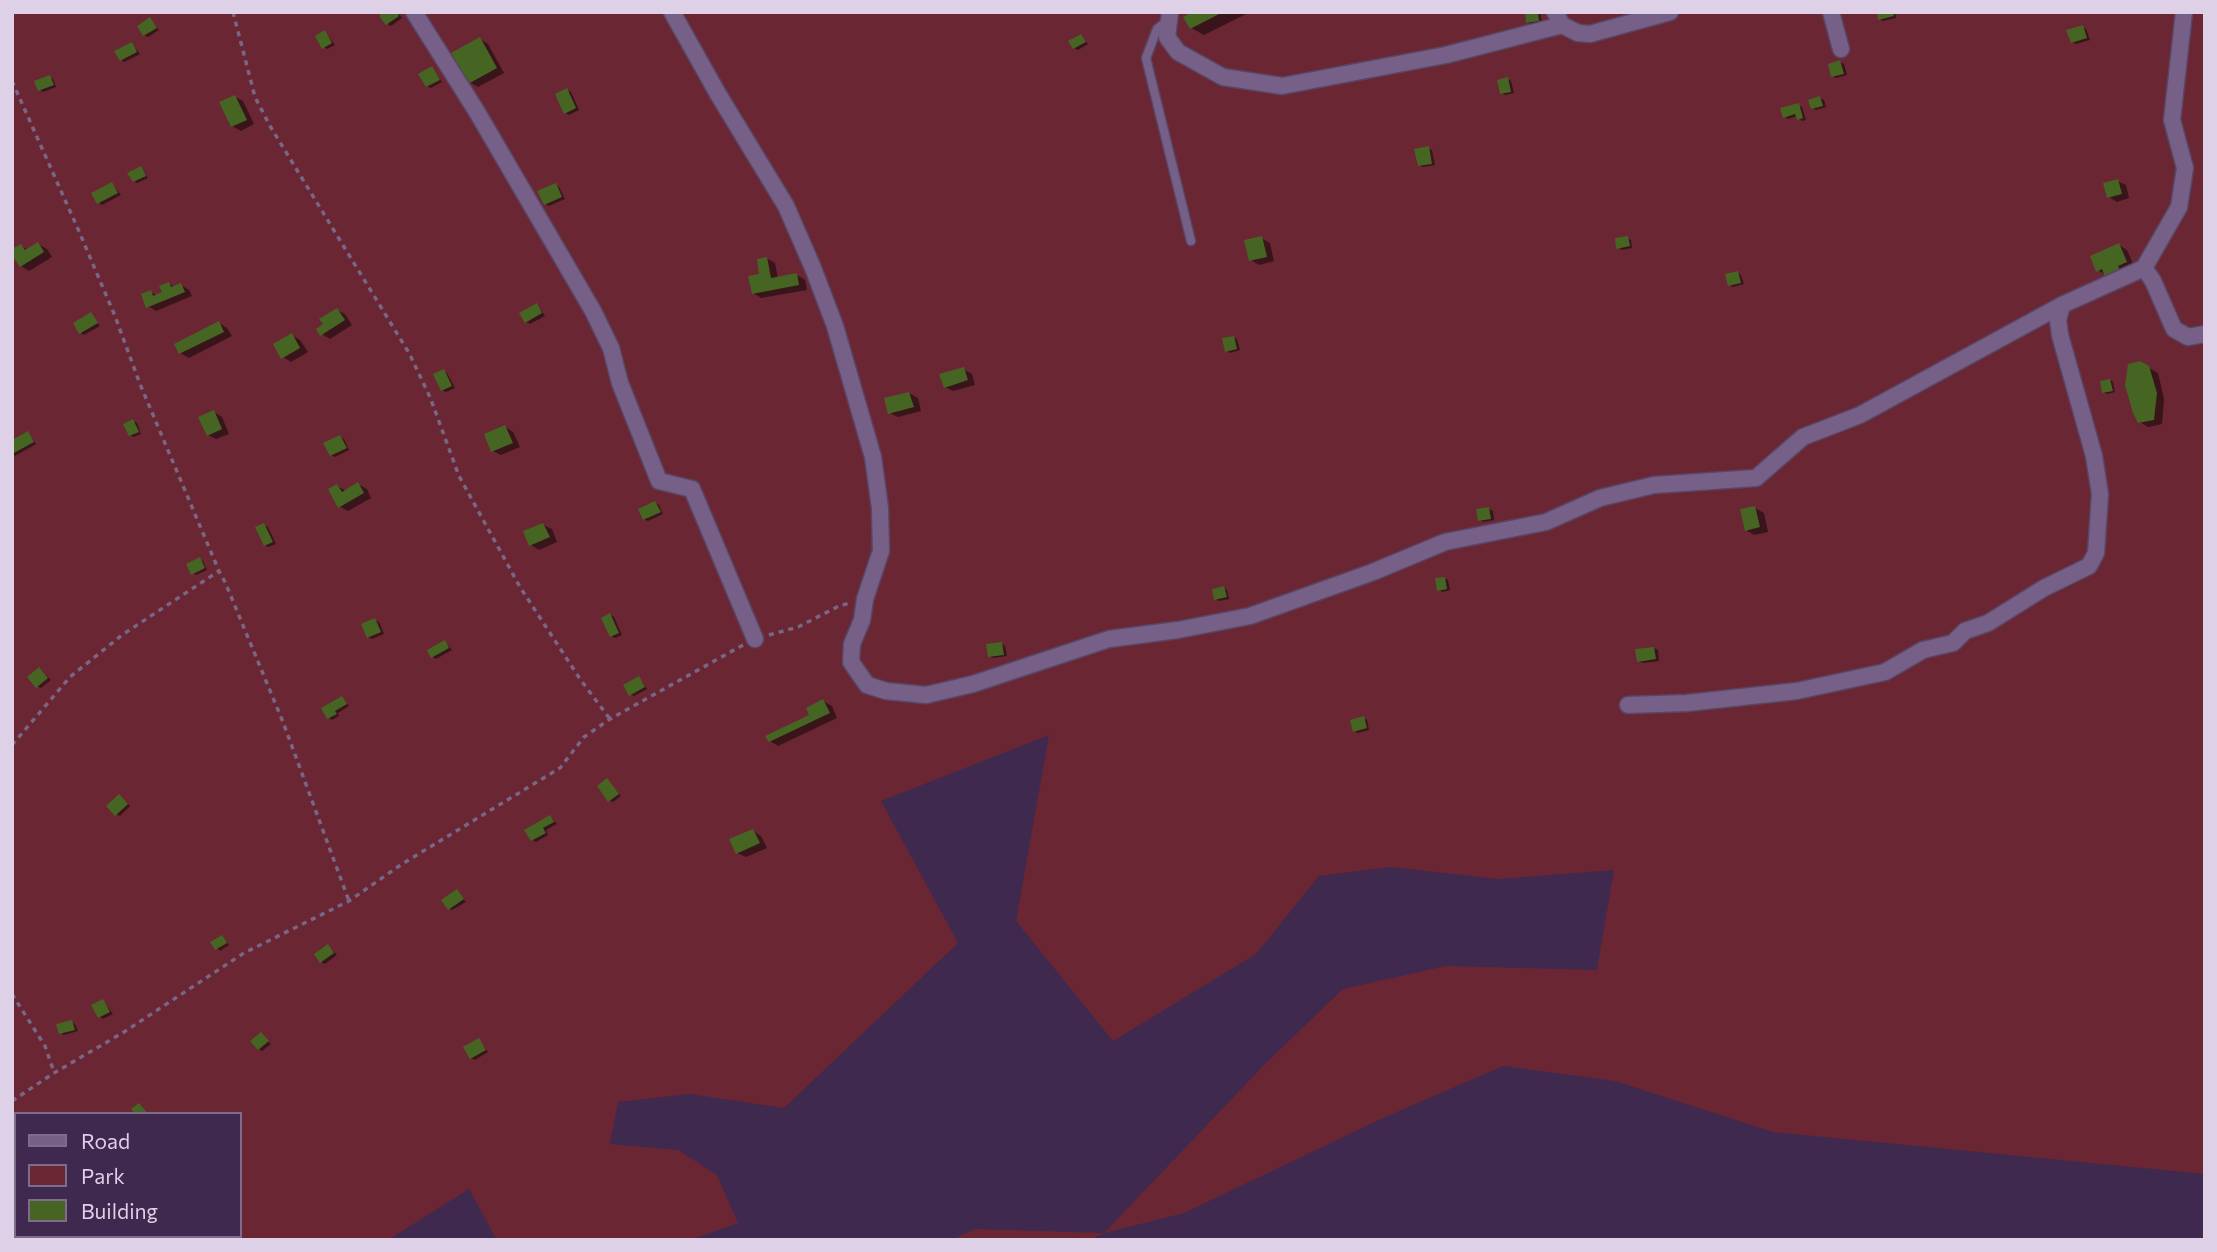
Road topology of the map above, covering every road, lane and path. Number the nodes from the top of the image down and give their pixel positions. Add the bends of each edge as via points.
1 (233, 12) edge
2 (414, 12) edge
3 (672, 12) edge
4 (1670, 12) edge
5 (1831, 12) edge
6 (2184, 12) edge
7 (1170, 15) edge
8 (1558, 19) edge
9 (1841, 49) dead end
10 (12, 81) edge
11 (1191, 241) dead end
12 (2144, 268) junction
13 (2062, 305) junction
14 (2205, 334) edge
15 (219, 572) junction
16 (865, 600) junction
17 (755, 639) junction
18 (1628, 705) dead end
19 (610, 719) junction
20 (12, 745) edge
21 (349, 901) junction
22 (12, 994) edge
23 (54, 1073) junction
24 (12, 1101) edge

1 - 19 path via 255,97 270,126 409,354 459,476 520,587
2 - 17 street via 593,311 659,481 692,489
3 - 16 street via 786,206 835,326 873,457 880,508 881,551
4 - 8 street via 1590,34 1578,33
5 - 9 street
6 - 12 street via 2172,120 2185,168 2179,207
7 - 8 street via 1167,37 1178,52 1223,77 1282,86 1446,55
7 - 11 lane via 1157,29 1146,58
10 - 15 path via 115,316
12 - 13 street
12 - 14 street via 2174,329 2188,337
13 - 16 street via 1860,415 1803,437 1756,478 1654,485 1600,498 1546,522 1445,542 1250,616 1109,639 926,695 867,685 851,662
13 - 18 street via 2060,335 2100,494 2096,553 2088,566 1988,623 1965,631 1953,643 1923,650 1885,672 1797,691
15 - 20 path via 122,635 70,677
15 - 21 path via 283,722
16 - 17 path
17 - 19 path
19 - 21 path via 584,737 560,768
21 - 23 path via 244,953
22 - 23 path via 45,1046
23 - 24 path

